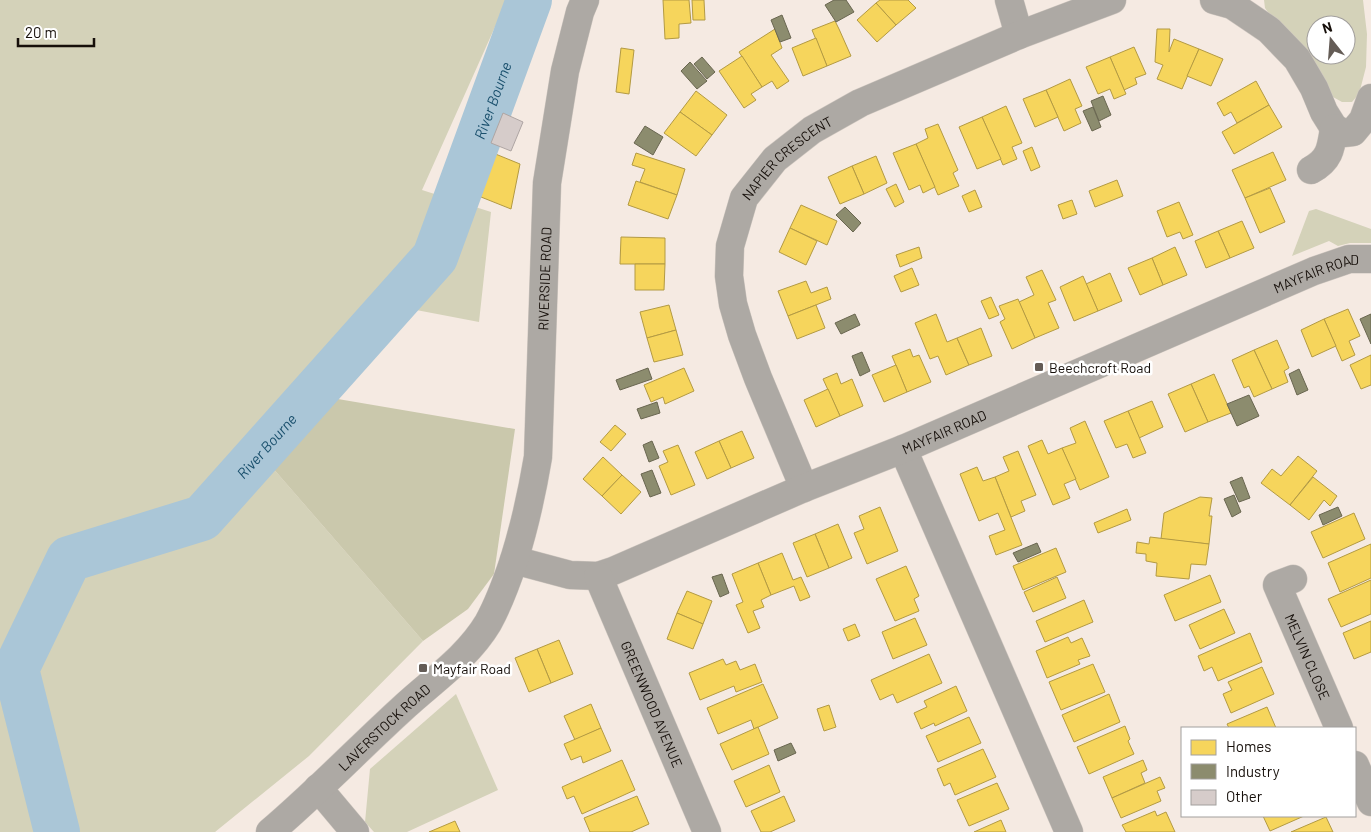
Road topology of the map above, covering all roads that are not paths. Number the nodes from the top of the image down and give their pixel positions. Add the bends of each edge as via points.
1 (585, 0) edge
2 (1009, 0) edge
3 (1112, 0) edge
4 (1228, 2) edge
5 (1019, 35) junction
6 (1371, 98) edge
7 (1334, 128) junction
8 (1311, 170) dead end
9 (1371, 259) edge
10 (903, 449) junction
11 (804, 488) junction
12 (514, 560) junction
13 (598, 576) junction
14 (1276, 586) dead end
15 (1339, 727) edge
16 (1356, 767) edge
17 (318, 788) junction
18 (1371, 802) edge
19 (270, 832) edge
20 (355, 832) edge
21 (707, 832) edge
22 (1069, 832) edge

1 - 12 street, RIVERSIDE ROAD via 565,71 548,184 538,457 524,531
2 - 5 street
3 - 5 street, NAPIER CRESCENT
4 - 7 street via 1269,30 1297,59
5 - 11 street, NAPIER CRESCENT via 860,103 812,130 775,160 744,198 730,246 729,276 733,304 758,378
6 - 7 street via 1363,120 1353,132 1344,133
7 - 8 street via 1330,150 1321,165
9 - 10 street, MAYFAIR ROAD via 1349,259 1314,271
10 - 11 street, MAYFAIR ROAD
10 - 22 street
11 - 13 street, MAYFAIR ROAD via 614,572
12 - 13 street, MAYFAIR ROAD via 570,575
12 - 17 street, LAVERSTOCK ROAD via 499,600 473,644
13 - 21 street, GREENWOOD AVENUE
14 - 15 street, MELVIN CLOSE
16 - 18 street
17 - 19 street, LAVERSTOCK ROAD
17 - 20 street

